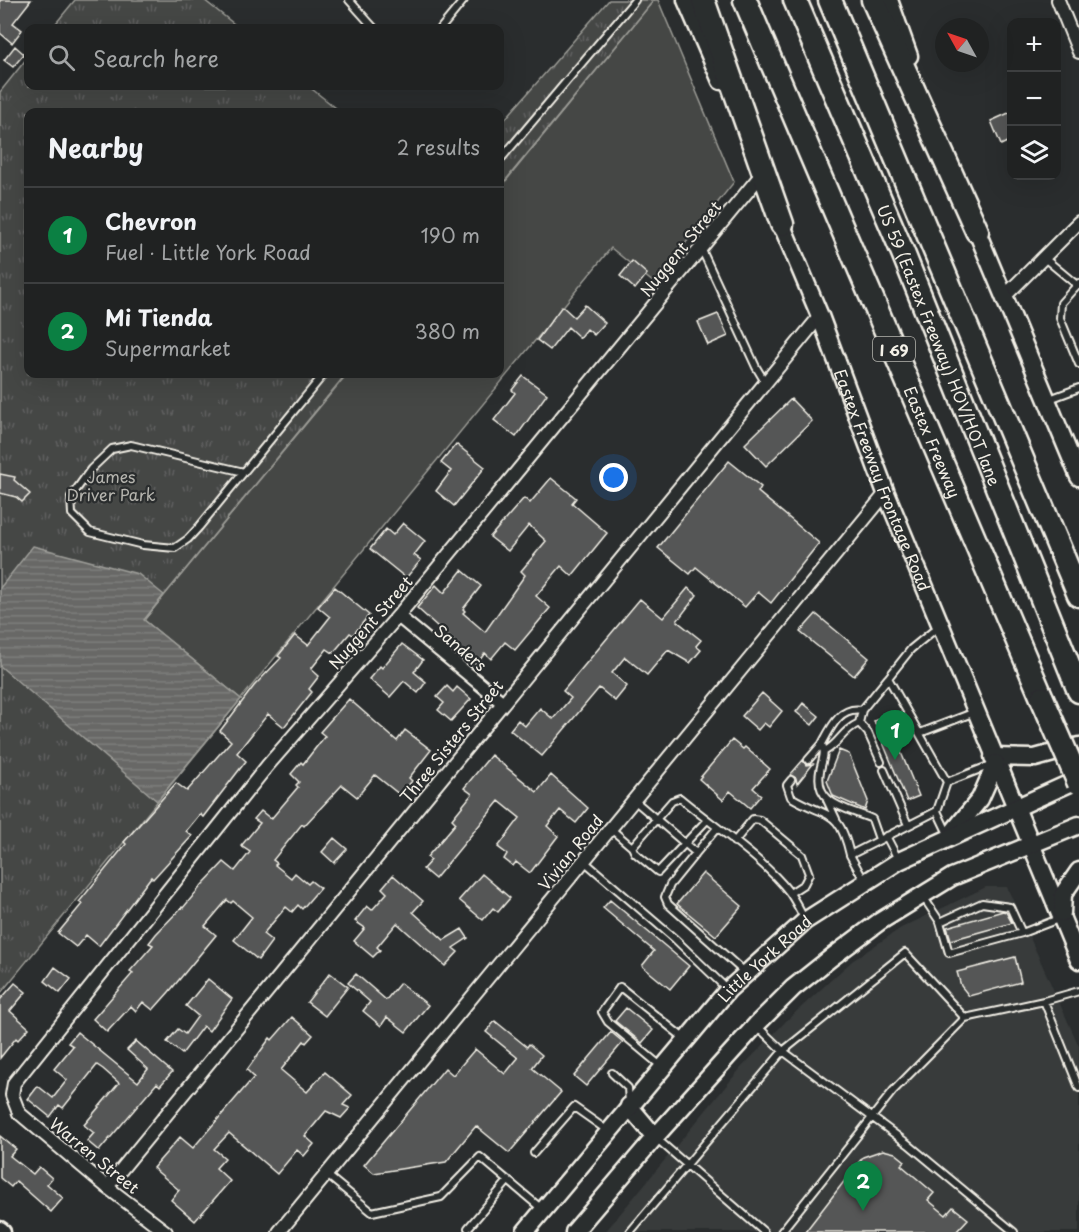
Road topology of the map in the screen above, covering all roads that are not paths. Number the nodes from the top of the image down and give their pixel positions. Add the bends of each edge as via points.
1 (350, 0) edge
2 (464, 0) edge
3 (635, 0) edge
4 (686, 0) edge
5 (703, 0) edge
6 (745, 0) edge
7 (795, 0) edge
8 (831, 0) edge
9 (873, 0) edge
10 (889, 0) edge
11 (1058, 0) edge
12 (371, 24) edge
13 (444, 24) edge
14 (1079, 52) edge
15 (504, 155) edge
16 (761, 175) junction
17 (1079, 222) edge
18 (782, 224) junction
19 (976, 231) junction
20 (701, 248) junction
21 (1043, 257) junction
22 (1078, 285) edge
23 (1003, 298) junction
24 (820, 316) junction
25 (1079, 364) edge
26 (321, 378) edge
27 (766, 382) junction
28 (1079, 388) edge
29 (1046, 400) junction
30 (244, 472) junction
31 (1079, 477) edge
32 (886, 493) junction
33 (1061, 553) junction
34 (1079, 574) edge
35 (1079, 595) edge
36 (398, 615) junction
37 (941, 625) junction
38 (888, 678) junction
39 (1077, 687) edge
40 (503, 703) junction
41 (862, 710) junction
42 (976, 711) junction
43 (859, 723) junction
44 (920, 733) junction
45 (822, 744) junction
46 (1079, 746) edge
47 (825, 751) junction
48 (808, 760) dead end
49 (995, 760) junction
50 (881, 762) dead end
51 (884, 770) dead end
52 (1079, 779) edge
53 (791, 780) dead end
54 (947, 782) junction
55 (1079, 783) edge
56 (634, 800) junction
57 (827, 800) junction
58 (1016, 807) junction
59 (937, 811) junction
60 (657, 819) junction
61 (836, 819) junction
62 (707, 820) junction
63 (908, 825) junction
64 (1079, 825) edge
65 (717, 828) junction
66 (611, 829) junction
67 (886, 836) junction
68 (949, 837) junction
69 (879, 839) junction
70 (734, 842) junction
71 (686, 844) junction
72 (1032, 845) junction
73 (632, 847) junction
74 (696, 853) junction
75 (850, 855) junction
76 (584, 861) junction
77 (899, 861) junction
78 (1079, 871) edge
79 (865, 882) junction
80 (790, 893) junction
81 (922, 894) junction
82 (1062, 917) junction
83 (805, 921) junction
84 (940, 922) junction
85 (1022, 933) junction
86 (1079, 960) edge
87 (745, 973) junction
88 (728, 990) junction
89 (1079, 991) edge
90 (1044, 1001) junction
91 (965, 1018) junction
92 (756, 1025) junction
93 (686, 1040) junction
94 (783, 1051) junction
95 (662, 1068) junction
96 (612, 1073) dead end
97 (1079, 1088) edge
98 (12, 1095) joint
99 (629, 1106) junction
100 (873, 1119) junction
101 (608, 1132) junction
102 (655, 1137) junction
103 (534, 1153) dead end
104 (686, 1164) junction
105 (327, 1175) junction
106 (508, 1181) junction
107 (107, 1187) junction
108 (543, 1210) junction
109 (468, 1228) dead end
110 (166, 1232) edge
111 (279, 1232) edge
112 (525, 1232) edge
113 (574, 1232) edge
114 (630, 1232) edge
115 (764, 1232) edge
116 (781, 1232) edge
117 (1014, 1232) edge

1 - 12 lane
2 - 13 lane
3 - 15 lane
4 - 16 main road, Eastex Freeway Frontage Road
5 - 18 highway
6 - 55 highway, Eastex Freeway / I 69, bridge
7 - 39 highway, US 59 (Eastex Freeway) HOV/HOT lane / I 69 via 903,253
8 - 33 highway
9 - 19 highway
10 - 19 main road
11 - 14 street
16 - 18 main road, Eastex Freeway Frontage Road
16 - 20 street, Nuggent Street
17 - 21 street
18 - 24 main road, Eastex Freeway Frontage Road
19 - 23 main road
20 - 27 lane
20 - 36 street, Nuggent Street
21 - 22 lane
21 - 23 street
22 - 25 lane via 1061,303 1060,318
23 - 29 main road
24 - 27 street, Three Sisters Street
24 - 32 main road, Eastex Freeway Frontage Road
26 - 30 lane
27 - 40 street, Three Sisters Street
28 - 29 lane
29 - 31 main road
30 - 30 lane via 188,539 175,548 90,532 72,514 71,497 112,449 131,445
32 - 37 main road, Eastex Freeway Frontage Road
32 - 56 street, Vivian Road
33 - 34 highway
33 - 35 highway
36 - 40 street, Sanders
36 - 98 street, Nuggent Street via 246,792 25,1066 14,1083
37 - 38 lane via 911,649
37 - 42 main road, Eastex Freeway Frontage Road
38 - 41 lane
38 - 44 lane
40 - 107 street, Three Sisters Street
41 - 43 lane
41 - 45 lane via 853,708 843,713
42 - 44 lane
42 - 49 main road, Eastex Freeway Frontage Road
43 - 47 lane via 846,728 833,747
43 - 50 lane
44 - 54 lane
45 - 47 lane
45 - 48 lane
46 - 49 main road via 1035,758
47 - 57 lane via 819,781
49 - 54 lane
49 - 58 main road, Eastex Freeway Frontage Road
49 - 68 main road via 980,799
51 - 63 lane
52 - 58 main road, Little York Road
53 - 61 lane via 787,785 791,797
54 - 59 lane
56 - 60 lane
56 - 66 street, Vivian Road
57 - 61 lane
57 - 69 lane via 872,819
58 - 68 main road, Little York Road
58 - 72 main road, Eastex Freeway Frontage Road
59 - 63 lane
59 - 68 lane
60 - 62 lane via 672,801 680,798
60 - 71 lane
60 - 73 lane
61 - 75 lane via 844,829
62 - 65 lane
62 - 71 lane
63 - 67 lane
64 - 72 main road
65 - 70 lane
65 - 74 lane
66 - 73 lane
66 - 76 street, Vivian Road
67 - 69 lane
67 - 77 lane
68 - 77 main road, Little York Road
69 - 75 lane
70 - 80 lane via 778,878
70 - 80 lane via 753,819 760,820 802,855 809,874 804,884
71 - 73 lane via 658,872
71 - 74 lane
72 - 81 main road
72 - 82 main road, Eastex Freeway Frontage Road
74 - 87 lane via 665,897 668,904
75 - 79 lane
76 - 88 lane
76 - 105 street, Vivian Road
77 - 79 main road, Little York Road
78 - 82 main road via 1062,894
79 - 83 main road, Little York Road
80 - 83 lane
81 - 84 lane
81 - 92 main road via 824,963
82 - 85 lane
82 - 86 main road, Eastex Freeway Frontage Road
83 - 87 main road, Little York Road
84 - 85 lane via 982,903 991,903 1010,907
84 - 85 lane via 949,953
87 - 88 main road, Little York Road
88 - 93 main road, Little York Road
89 - 90 lane
90 - 91 lane
90 - 97 lane
91 - 94 lane via 905,953
91 - 100 lane via 893,1091
92 - 94 lane
92 - 102 main road
93 - 95 main road, Little York Road
93 - 95 lane via 620,987 603,1007 604,1017
94 - 100 lane
94 - 104 lane
95 - 99 main road, Little York Road
96 - 99 lane via 628,1088
98 - 107 street, Warren Street via 19,1113
99 - 101 main road, Little York Road
99 - 102 main road
100 - 116 lane
100 - 117 lane
101 - 103 lane via 574,1107
101 - 108 main road, Little York Road
102 - 104 lane
102 - 113 main road
104 - 114 lane
104 - 115 lane
105 - 106 lane via 372,1212 441,1197 480,1157
105 - 111 street, Vivian Road
106 - 108 lane
106 - 109 lane
107 - 110 street, Warren Street
108 - 112 main road, Little York Road

